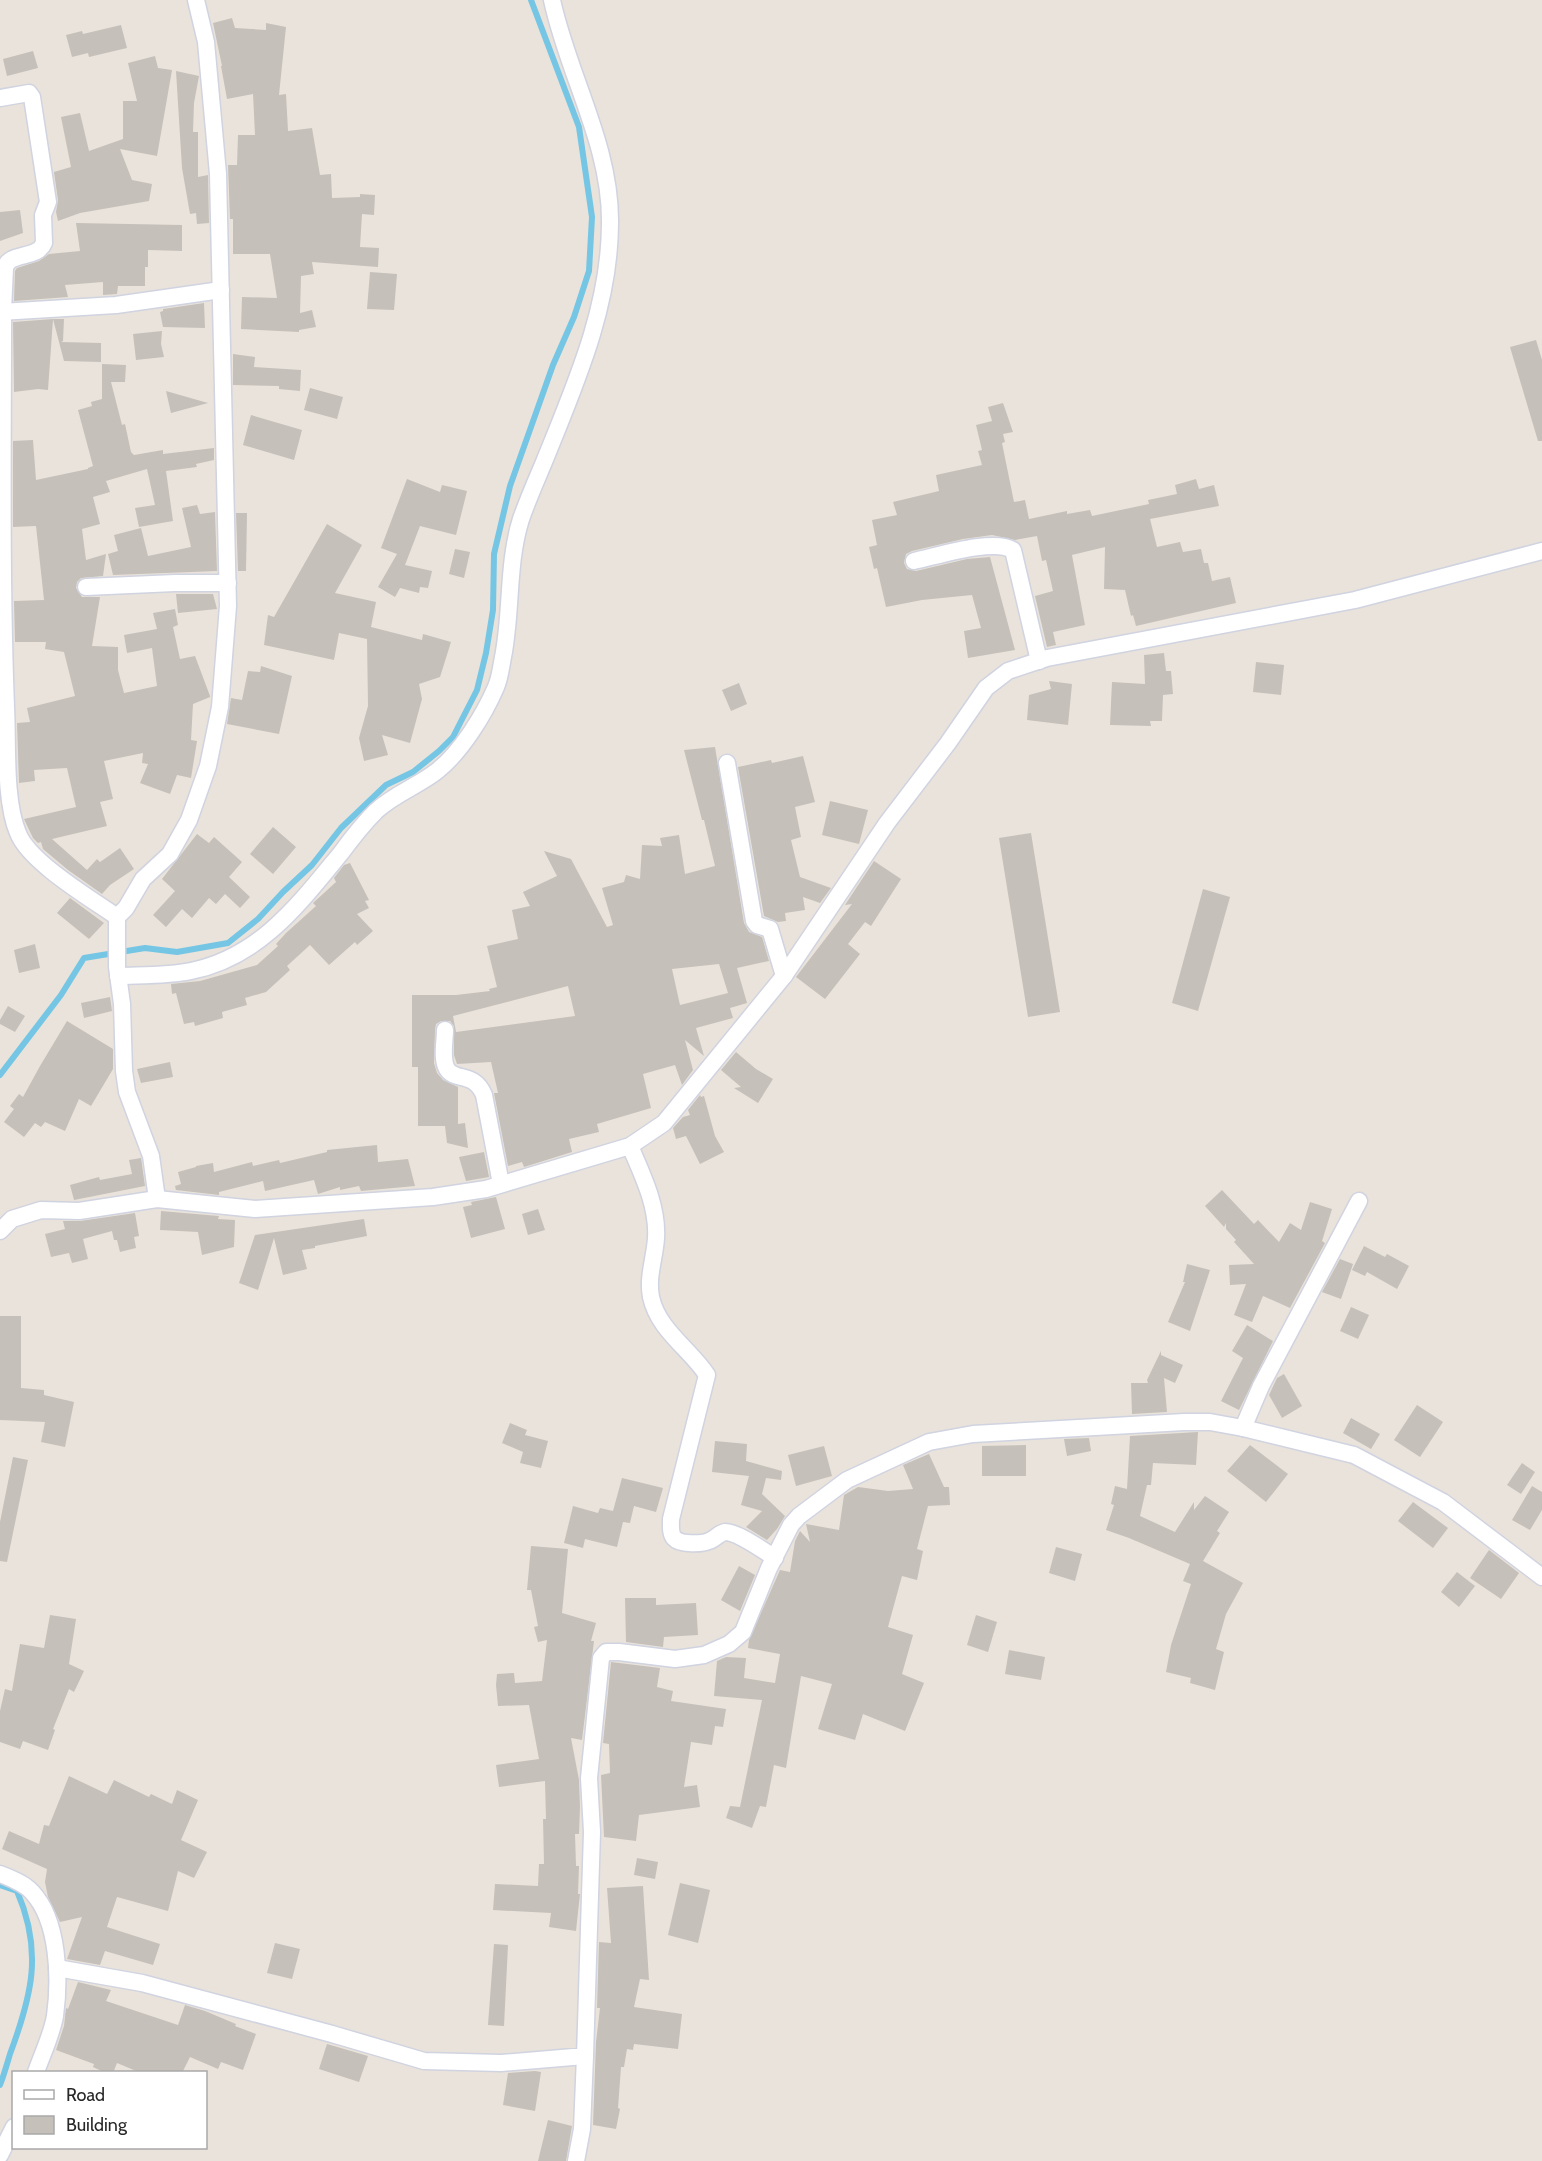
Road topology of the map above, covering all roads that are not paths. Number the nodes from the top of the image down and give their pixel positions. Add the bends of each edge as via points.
1 (196, 0) edge
2 (552, 0) edge
3 (0, 98) edge
4 (221, 290) junction
5 (2, 311) edge
6 (1542, 551) edge
7 (914, 561) dead end
8 (228, 583) junction
9 (86, 588) dead end
10 (1040, 661) junction
11 (727, 763) dead end
12 (117, 922) junction
13 (118, 972) junction
14 (784, 976) junction
15 (445, 1030) dead end
16 (630, 1146) junction
17 (501, 1184) junction
18 (157, 1199) junction
19 (1359, 1201) dead end
20 (0, 1230) edge
21 (1243, 1428) junction
22 (775, 1558) junction
23 (1542, 1577) edge
24 (0, 1874) edge
25 (57, 1968) junction
26 (585, 2056) junction
27 (37, 2071) edge
28 (12, 2131) edge
29 (0, 2156) edge
30 (576, 2161) edge

1 - 4 street via 206,42 218,174
2 - 13 street via 610,192 606,281 594,328 521,519 498,683 478,723 447,761 388,800 365,821 284,920 262,939 220,963 190,971
3 - 5 street via 29,93 32,97 48,202 42,215 43,248 6,263
4 - 5 street via 116,305
4 - 8 street
5 - 12 street via 3,629 13,813 26,848
6 - 10 street via 1355,600
7 - 10 street via 983,547 1006,546 1013,550
8 - 9 street
8 - 12 street via 220,707 208,766 189,820 170,854 143,879
10 - 14 street via 1008,671 986,688 886,823
11 - 14 street via 754,921 770,929
12 - 13 street
13 - 18 street via 126,1082 151,1156
14 - 16 street via 664,1123
15 - 17 street via 447,1069 474,1081 484,1095
16 - 17 street
16 - 22 street via 655,1215 651,1298 660,1319 708,1375 670,1520 671,1531 678,1541 702,1544 726,1532 735,1534
17 - 18 street via 433,1197 255,1209
18 - 20 street via 79,1211 41,1210 12,1219
19 - 21 street via 1261,1386
21 - 22 street via 1184,1422 973,1434 928,1442 847,1480 799,1516
21 - 23 street via 1354,1455 1443,1502
22 - 26 street via 743,1632 729,1644 704,1655 675,1659 619,1652 606,1652 601,1658 589,1778 592,1832
24 - 25 street via 32,1892 45,1913
25 - 26 street via 142,1983 424,2061 501,2063
25 - 27 street via 55,2017
26 - 30 street via 582,2129
28 - 29 street

